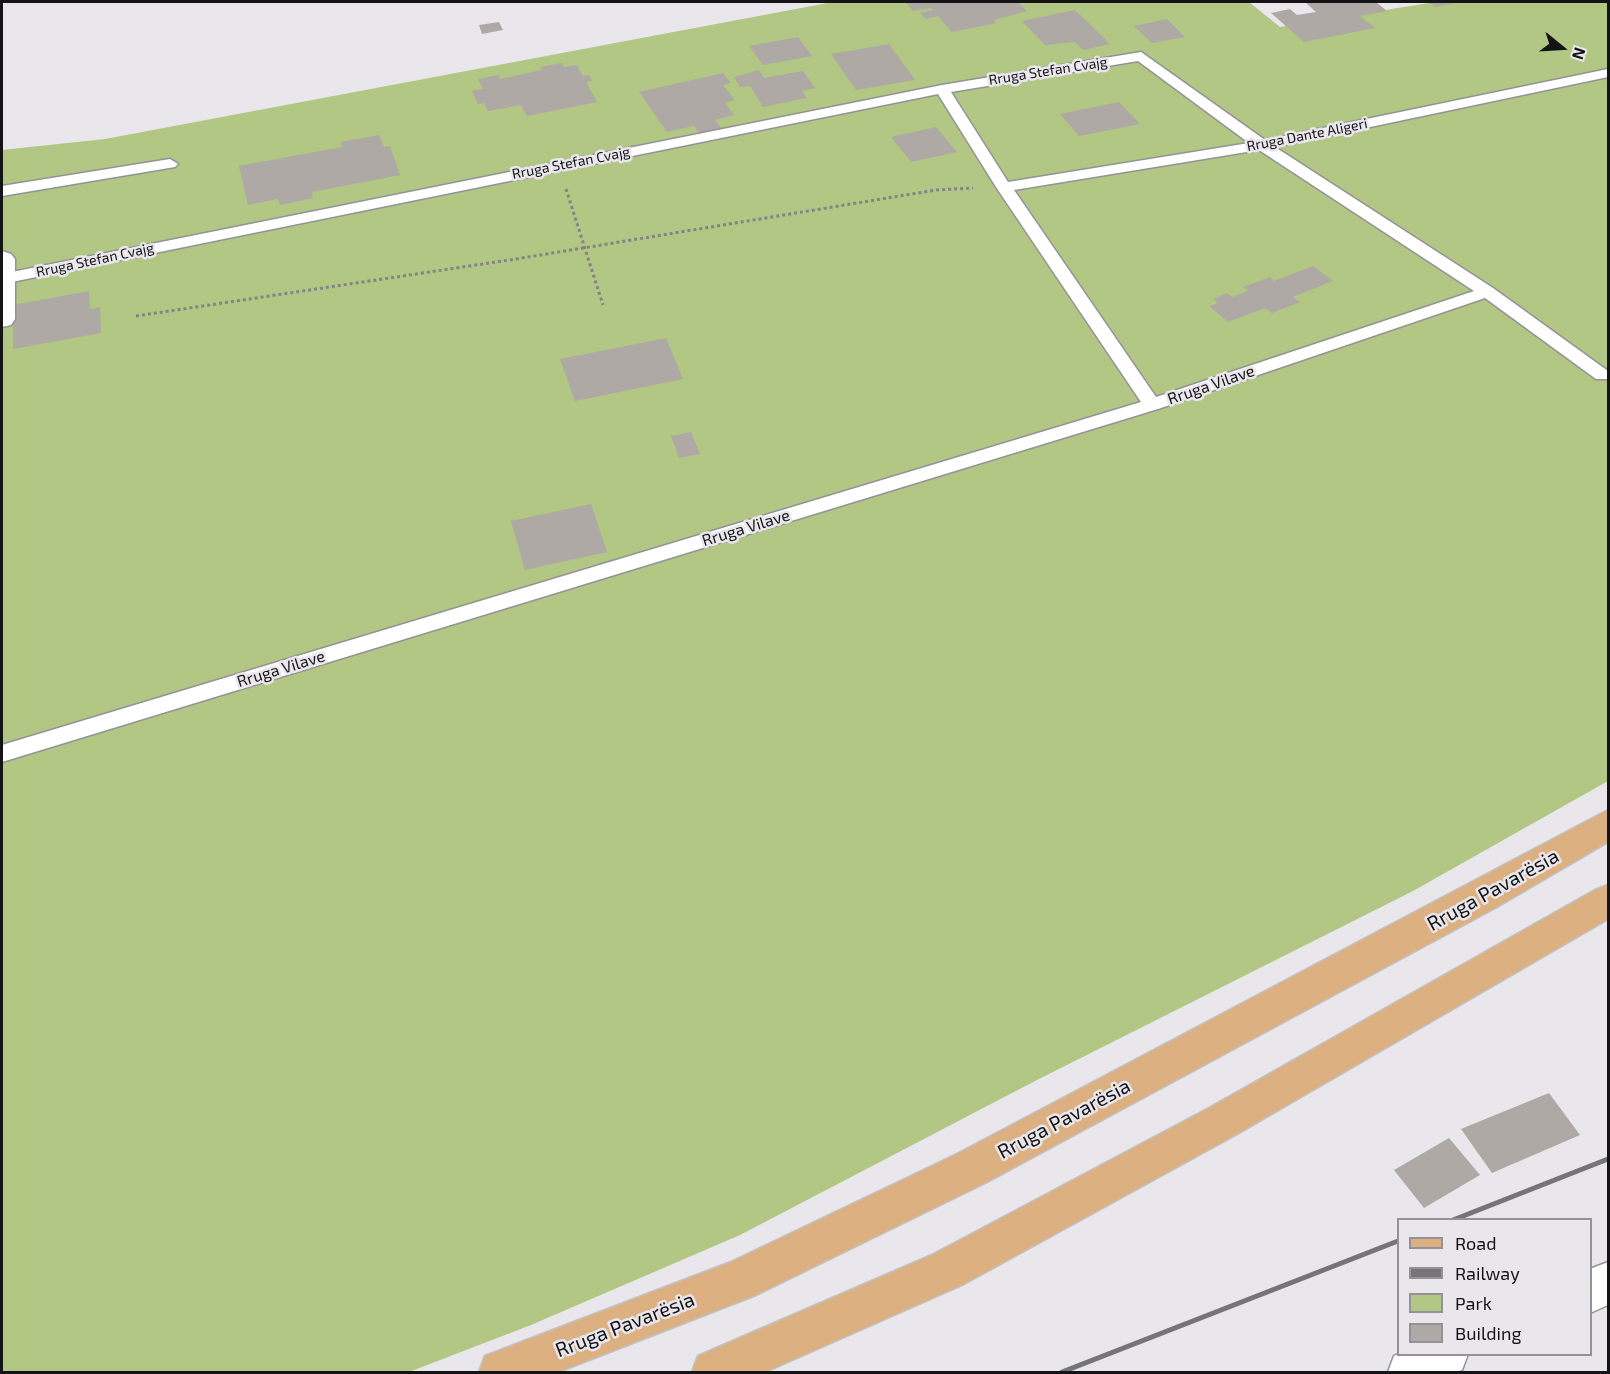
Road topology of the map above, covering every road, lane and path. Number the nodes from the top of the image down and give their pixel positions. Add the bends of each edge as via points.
1 (1608, 73) edge
2 (942, 89) junction
3 (1262, 145) junction
4 (170, 164) dead end
5 (559, 165) junction
6 (1004, 187) junction
7 (2, 191) edge
8 (585, 248) junction
9 (2, 273) edge
10 (1487, 292) junction
11 (603, 305) dead end
12 (136, 316) dead end
13 (2, 319) edge
14 (1602, 375) dead end
15 (1152, 405) junction
16 (2, 754) edge
17 (1608, 825) edge
18 (1608, 901) edge
19 (1608, 1284) edge
20 (1592, 1290) edge
21 (1442, 1356) edge
22 (501, 1372) edge
23 (714, 1372) edge
24 (1410, 1372) edge

1 - 3 lane, Rruga Dante Aligeri
2 - 3 lane, Rruga Stefan Cvajg via 1141,56
2 - 5 lane, Rruga Stefan Cvajg
2 - 6 lane
3 - 6 lane, Rruga Dante Aligeri
3 - 10 lane
4 - 7 lane
5 - 8 path
5 - 9 lane, Rruga Stefan Cvajg
6 - 8 path via 936,190
6 - 15 lane
8 - 11 path
8 - 12 path
9 - 13 street
10 - 14 lane
10 - 15 lane, Rruga Vilave
15 - 16 lane, Rruga Vilave
17 - 22 main road, Rruga Pavarësia via 1482,897 972,1168 741,1280
18 - 23 main road via 1223,1121 947,1270
19 - 20 street
21 - 24 street

